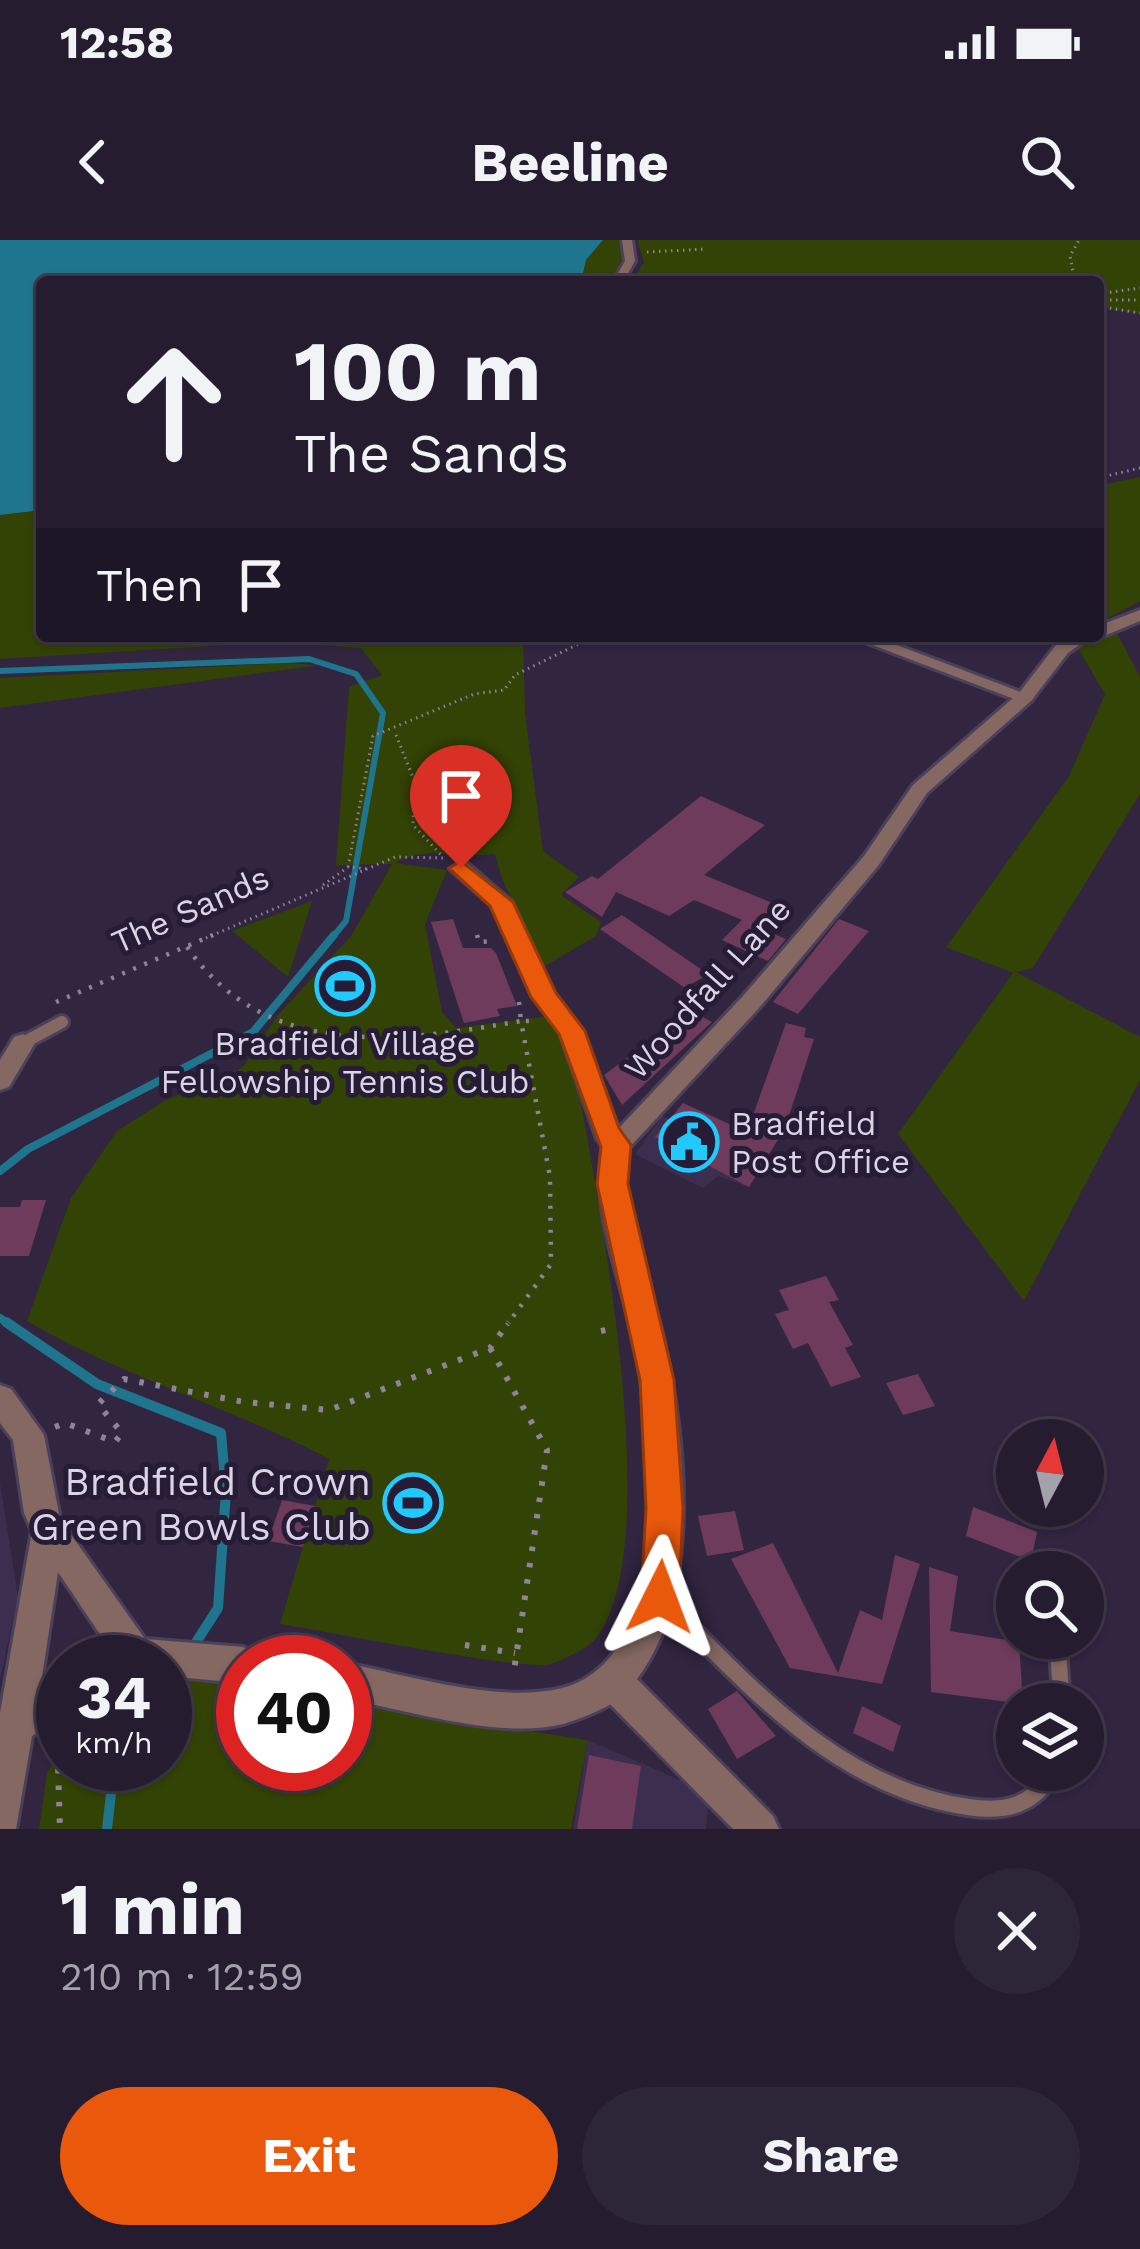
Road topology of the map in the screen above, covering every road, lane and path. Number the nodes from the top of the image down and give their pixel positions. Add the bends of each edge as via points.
1 (1079, 240) edge
2 (629, 246) edge
3 (707, 249) dead end
4 (619, 276) edge
5 (1074, 276) edge
6 (1140, 288) edge
7 (1104, 298) edge
8 (1140, 299) edge
9 (1104, 300) edge
10 (1104, 302) edge
11 (1140, 314) edge
12 (1140, 468) edge
13 (1104, 477) edge
14 (1140, 615) edge
15 (1104, 630) edge
16 (583, 642) edge
17 (874, 642) edge
18 (1074, 642) edge
19 (1025, 697) junction
20 (395, 734) junction
21 (452, 863) junction
22 (349, 867) junction
23 (373, 870) junction
24 (323, 885) junction
25 (187, 947) junction
26 (62, 1022) dead end
27 (23, 1043) junction
28 (0, 1081) edge
29 (616, 1145) junction
30 (490, 1348) junction
31 (0, 1399) edge
32 (28, 1435) junction
33 (48, 1530) junction
34 (660, 1597) junction
35 (119, 1635) edge
36 (465, 1645) dead end
37 (515, 1653) junction
38 (614, 1681) junction
39 (372, 1685) edge
40 (509, 1707) junction
41 (36, 1713) edge
42 (20, 1723) junction
43 (59, 1791) edge
44 (1045, 1791) edge
45 (0, 1823) edge
46 (59, 1829) edge
47 (760, 1829) edge

1 - 5 path via 1070,256
2 - 3 path
2 - 4 street
6 - 7 path
8 - 9 path
10 - 11 path
12 - 13 path
14 - 15 street
16 - 20 path via 515,675 504,690 434,710
17 - 19 street
18 - 19 street, Woodfall Lane
19 - 29 street, Woodfall Lane via 920,789 751,1002
20 - 21 path via 414,781 413,825
20 - 22 path via 373,736
21 - 23 path, The Sands via 395,857
21 - 29 street via 501,902 544,997 571,1031
22 - 23 path
22 - 24 path
23 - 24 path, The Sands
24 - 25 path, The Sands
25 - 27 path, The Sands via 49,1005
25 - 30 path via 203,972 250,1005 322,1039 386,1043 521,1021 550,1177 551,1264
26 - 27 lane
27 - 28 street
29 - 34 street via 613,1184 657,1380
30 - 32 path via 329,1410 124,1379 98,1404 122,1433 115,1442 65,1424
30 - 37 path via 547,1450
31 - 32 street
32 - 33 street
33 - 35 street
33 - 42 street
34 - 38 street
34 - 44 lane via 809,1736 862,1772 965,1809 1009,1810
36 - 37 path
37 - 40 path
38 - 40 street via 565,1706
38 - 47 street
39 - 40 street
41 - 42 street
42 - 45 street
43 - 46 path

